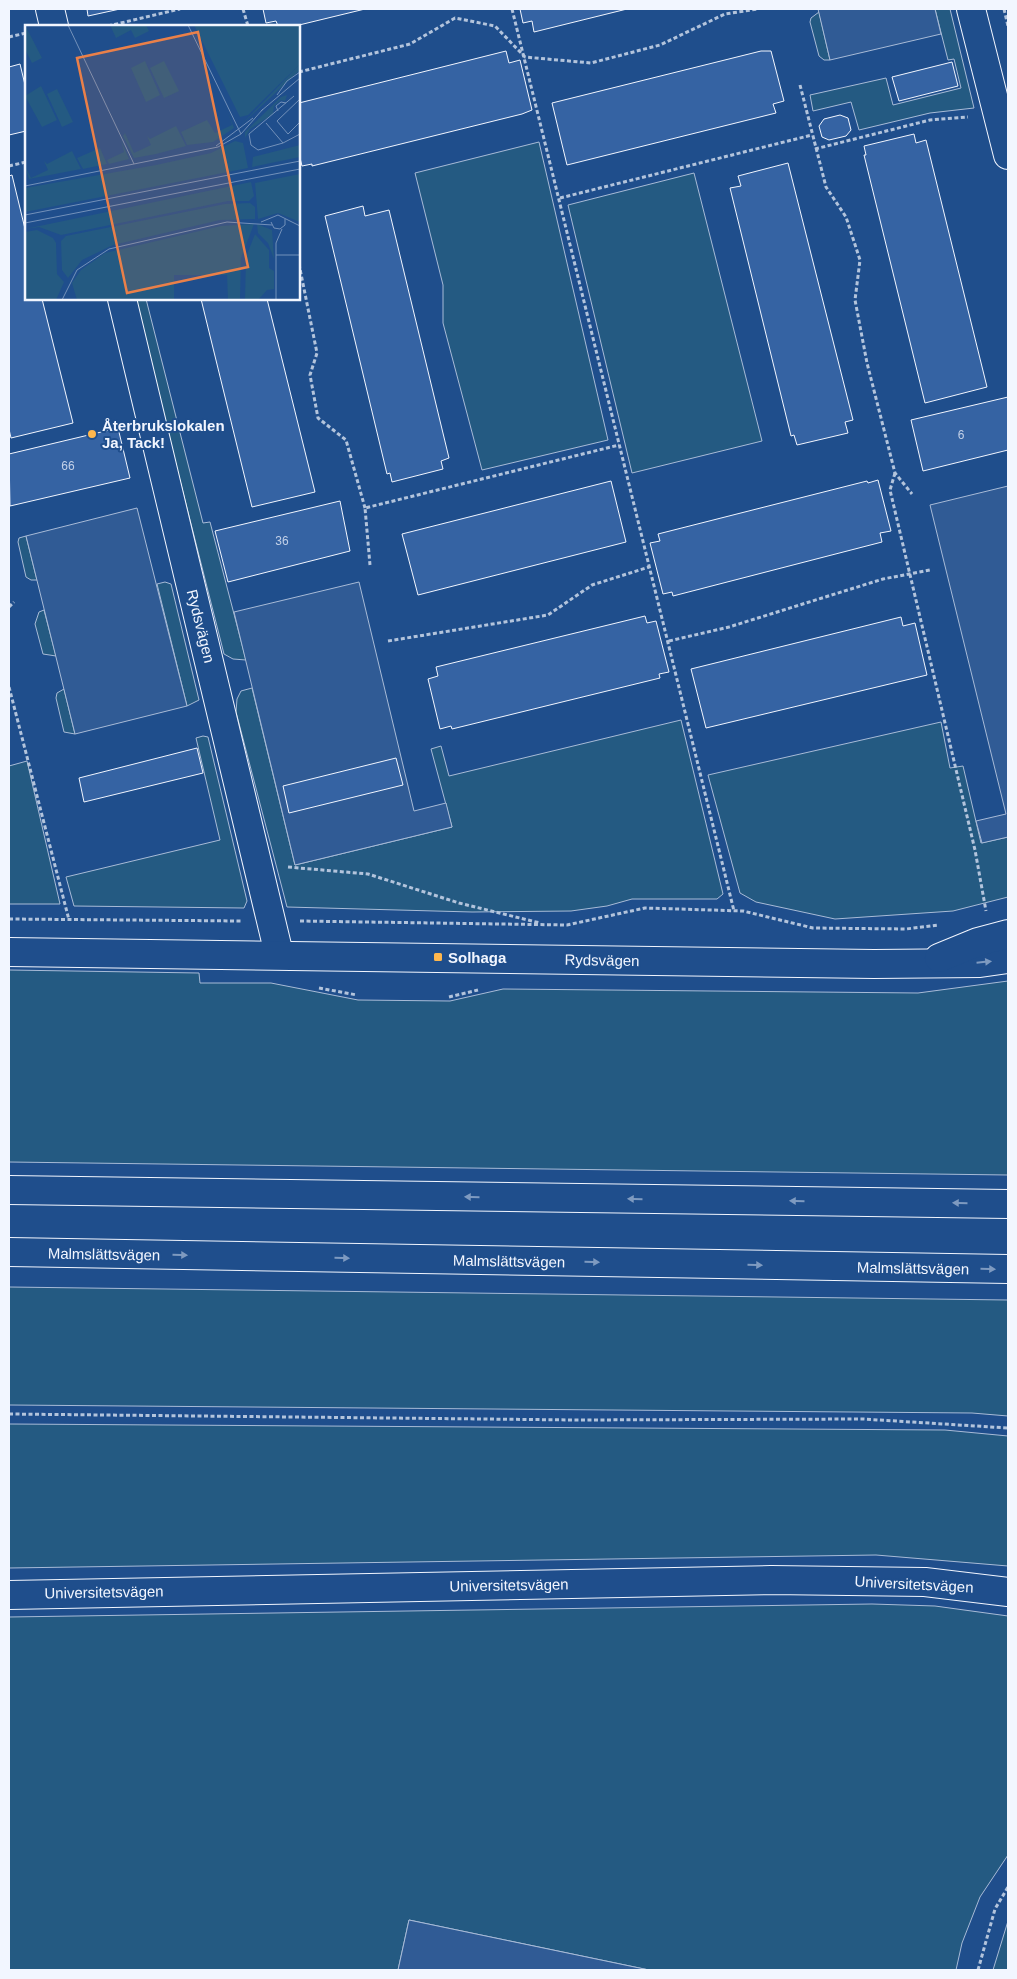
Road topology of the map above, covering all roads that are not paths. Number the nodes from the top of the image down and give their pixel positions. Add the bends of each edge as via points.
1 (50, 9) edge
2 (971, 9) edge
3 (54, 25) edge
4 (1008, 155) edge
5 (122, 300) edge
6 (1008, 934) edge
7 (9, 952) edge
8 (279, 954) junction
9 (1008, 959) edge
10 (924, 964) junction
11 (9, 1190) edge
12 (1008, 1204) edge
13 (9, 1252) edge
14 (1008, 1269) edge
15 (1008, 1592) edge
16 (9, 1595) edge

1 - 3 main road
2 - 4 main road
5 - 8 main road, Rydsvägen
6 - 10 main road, Rydsvägen via 978,942
7 - 8 main road, Rydsvägen
8 - 10 main road, Rydsvägen
10 -> 9 main road, Rydsvägen
12 -> 11 main road
13 -> 14 main road, Malmslättsvägen
15 - 16 main road, Universitetsvägen via 925,1582 771,1580

